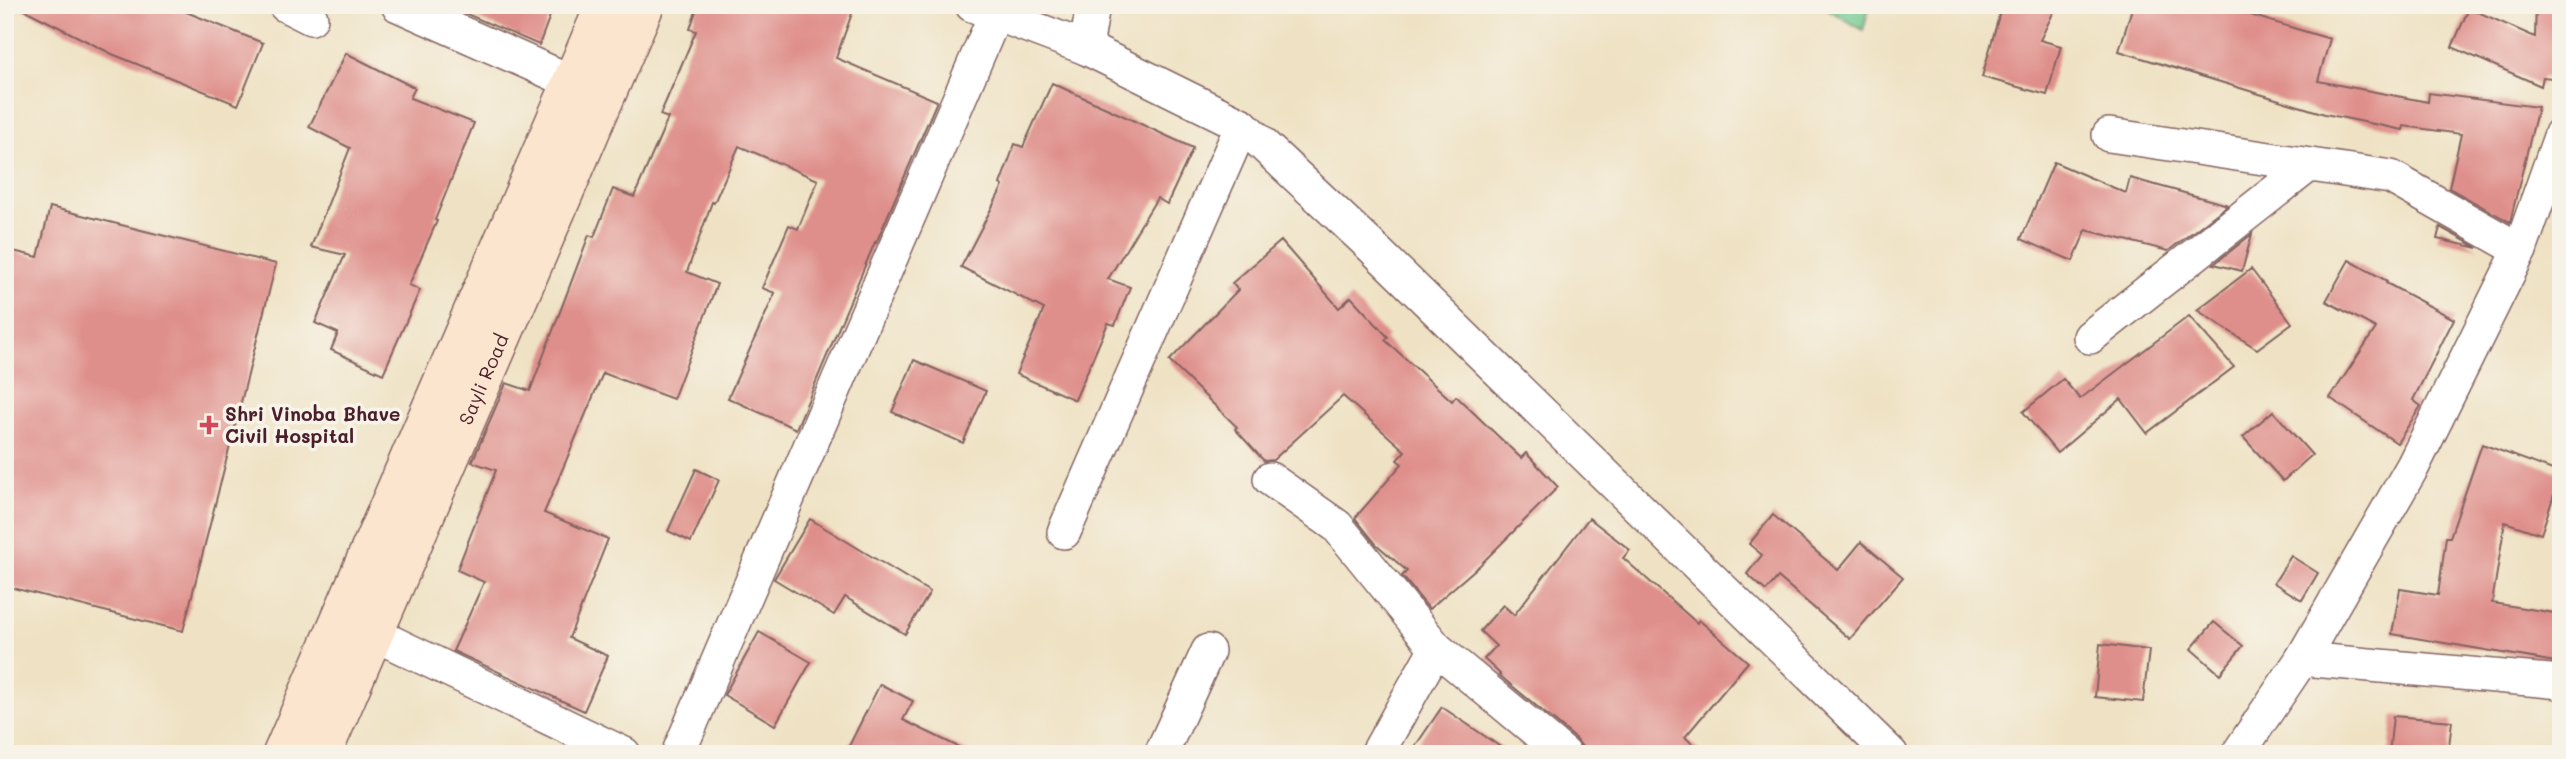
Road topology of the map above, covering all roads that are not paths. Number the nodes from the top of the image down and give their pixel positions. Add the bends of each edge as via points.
1 (398, 5) edge
2 (605, 5) edge
3 (645, 5) edge
4 (1093, 5) edge
5 (984, 9) edge
6 (1086, 48) junction
7 (571, 82) junction
8 (606, 97) junction
9 (1242, 125) junction
10 (2561, 134) edge
11 (2109, 135) dead end
12 (2309, 164) junction
13 (2546, 216) edge
14 (2520, 250) junction
15 (2090, 337) dead end
16 (1270, 479) dead end
17 (1065, 532) dead end
18 (374, 634) junction
19 (1436, 648) junction
20 (1208, 651) dead end
21 (2302, 659) junction
22 (2561, 682) edge
23 (2245, 750) edge
24 (282, 754) edge
25 (322, 754) edge
26 (624, 754) edge
27 (678, 754) edge
28 (1161, 754) edge
29 (1377, 754) edge
30 (1564, 754) edge
31 (1891, 754) edge

1 - 7 street
2 - 7 main road
3 - 8 main road, Sayli Road
4 - 6 street
5 - 6 street
5 - 27 street
6 - 9 street
7 - 8 street
7 - 24 main road
8 - 18 main road, Sayli Road
9 - 17 street
9 - 31 street
10 - 13 street
11 - 12 street
12 - 14 street via 2391,177
12 - 15 street
13 - 14 street
14 - 21 street via 2413,466
16 - 19 street via 1337,526
18 - 25 main road, Sayli Road
18 - 26 street
19 - 29 street
19 - 30 street
20 - 28 street
21 - 22 street
21 - 23 street

